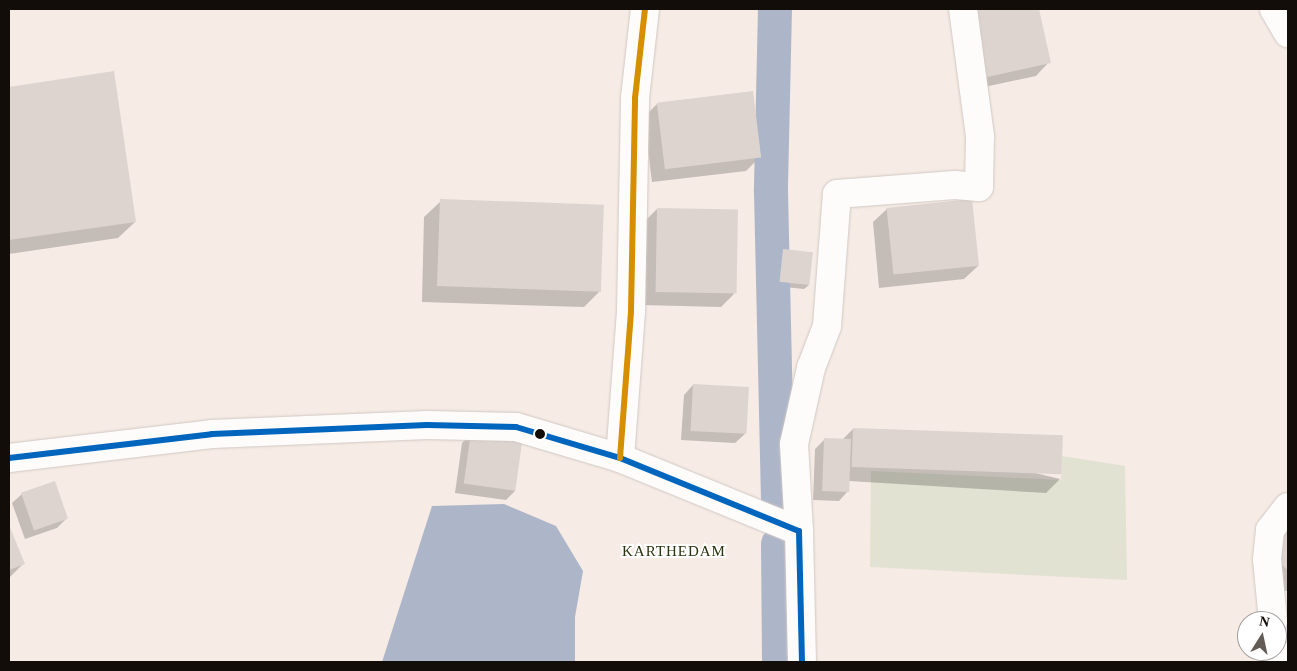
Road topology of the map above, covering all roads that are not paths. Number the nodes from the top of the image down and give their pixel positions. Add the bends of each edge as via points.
1 (645, 9) edge
2 (963, 9) edge
3 (1274, 9) edge
4 (1288, 33) edge
5 (9, 458) edge
6 (620, 458) junction
7 (1288, 507) edge
8 (800, 531) junction
9 (1272, 611) edge
10 (802, 662) edge

1 - 6 street via 635,98 632,312
2 - 8 street via 980,136 979,187 955,185 837,194 827,326 811,368 794,444
3 - 4 street
5 - 6 street via 212,434 428,425 516,427
6 - 8 street
7 - 9 street via 1270,530 1267,559
8 - 10 street

